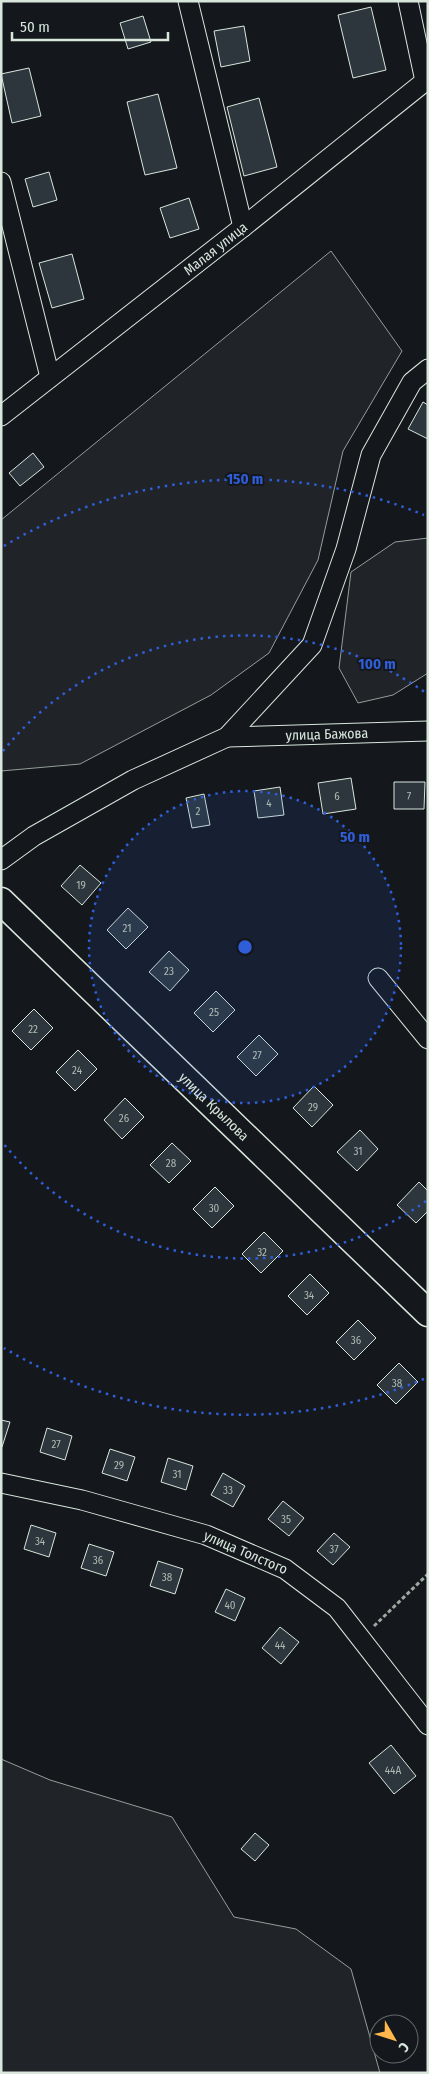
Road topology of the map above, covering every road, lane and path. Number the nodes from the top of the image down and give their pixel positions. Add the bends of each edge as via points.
1 (188, 1) edge
2 (408, 1) edge
3 (426, 80) edge
4 (1, 182) edge
5 (243, 227) junction
6 (428, 369) edge
7 (50, 377) junction
8 (1, 416) edge
9 (428, 732) edge
10 (226, 737) junction
11 (1, 860) edge
12 (1, 901) edge
13 (378, 978) dead end
14 (428, 1039) edge
15 (428, 1313) edge
16 (1, 1483) edge
17 (428, 1574) edge
18 (360, 1640) junction
19 (428, 1725) edge

1 - 5 street
2 - 3 street
3 - 5 street, Малая улица
4 - 7 street
5 - 7 street, Малая улица
6 - 10 street via 412,382 371,455 346,549 312,645
7 - 8 street, Малая улица
9 - 10 street, улица Бажова
10 - 11 street via 133,780 34,836
12 - 15 main road, улица Крылова
13 - 14 street
16 - 18 street, улица Толстого via 82,1500 206,1535 285,1569 337,1608
17 - 18 path
18 - 19 street, улица Толстого

